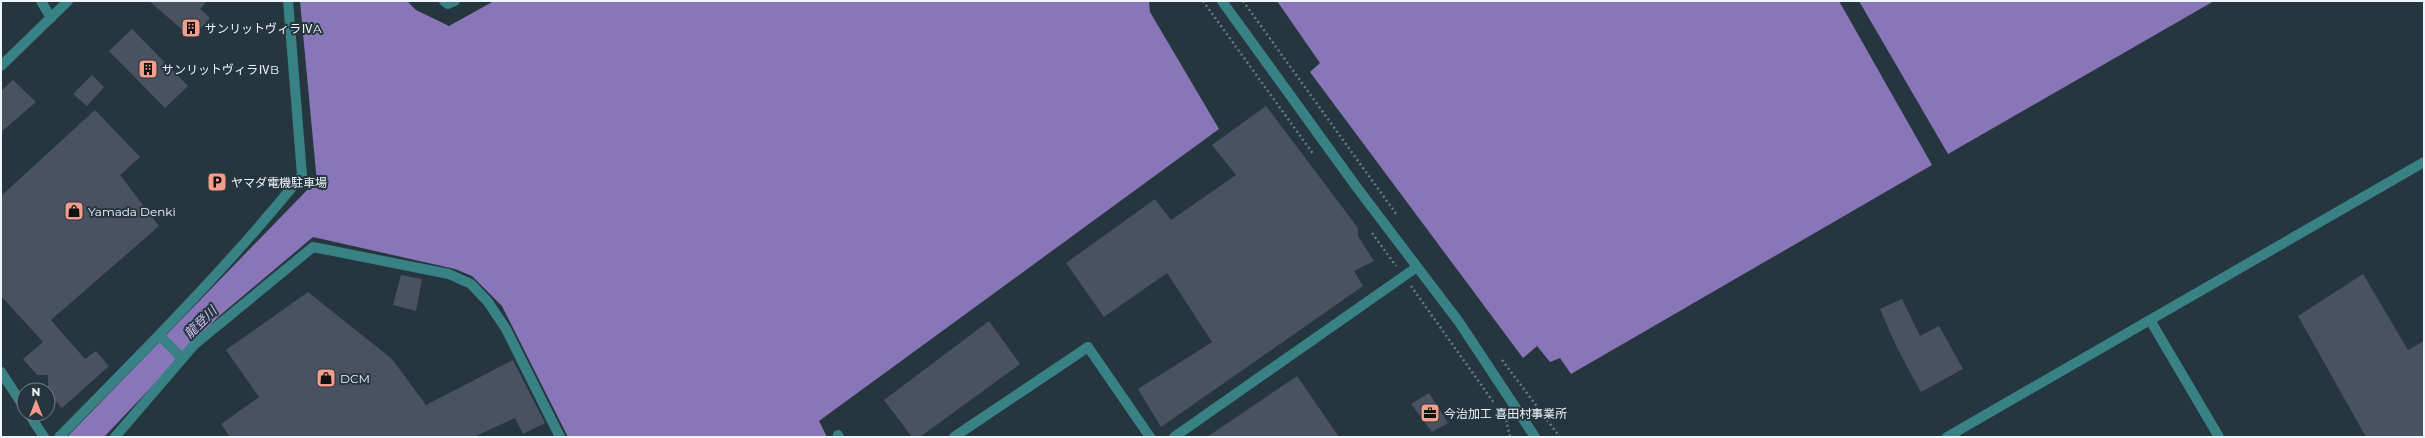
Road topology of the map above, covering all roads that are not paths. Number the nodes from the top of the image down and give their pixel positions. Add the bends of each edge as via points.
1 (41, 1) edge
2 (68, 1) edge
3 (288, 1) edge
4 (444, 1) edge
5 (455, 1) edge
6 (1222, 1) edge
7 (51, 18) junction
8 (1, 66) edge
9 (2424, 162) edge
10 (1417, 267) junction
11 (2150, 320) junction
12 (160, 336) junction
13 (182, 358) junction
14 (1, 372) edge
15 (16, 395) edge
16 (34, 422) edge
17 (44, 437) edge
18 (59, 437) edge
19 (115, 437) edge
20 (560, 437) edge
21 (954, 437) edge
22 (1150, 437) edge
23 (1174, 437) edge
24 (1535, 437) edge
25 (1947, 437) edge
26 (2219, 437) edge

1 - 7 street
2 - 7 street
3 - 12 street via 302,175 254,235
4 - 5 street via 448,4
6 - 10 street
7 - 8 street
9 - 11 street
10 - 23 street
10 - 24 street via 1459,322
11 - 25 street
11 - 26 street
12 - 13 street
12 - 18 street
13 - 19 street
13 - 20 street via 194,345 312,247 449,274 471,284 488,302 506,328
14 - 15 street
16 - 17 street
21 - 22 street via 1088,347

